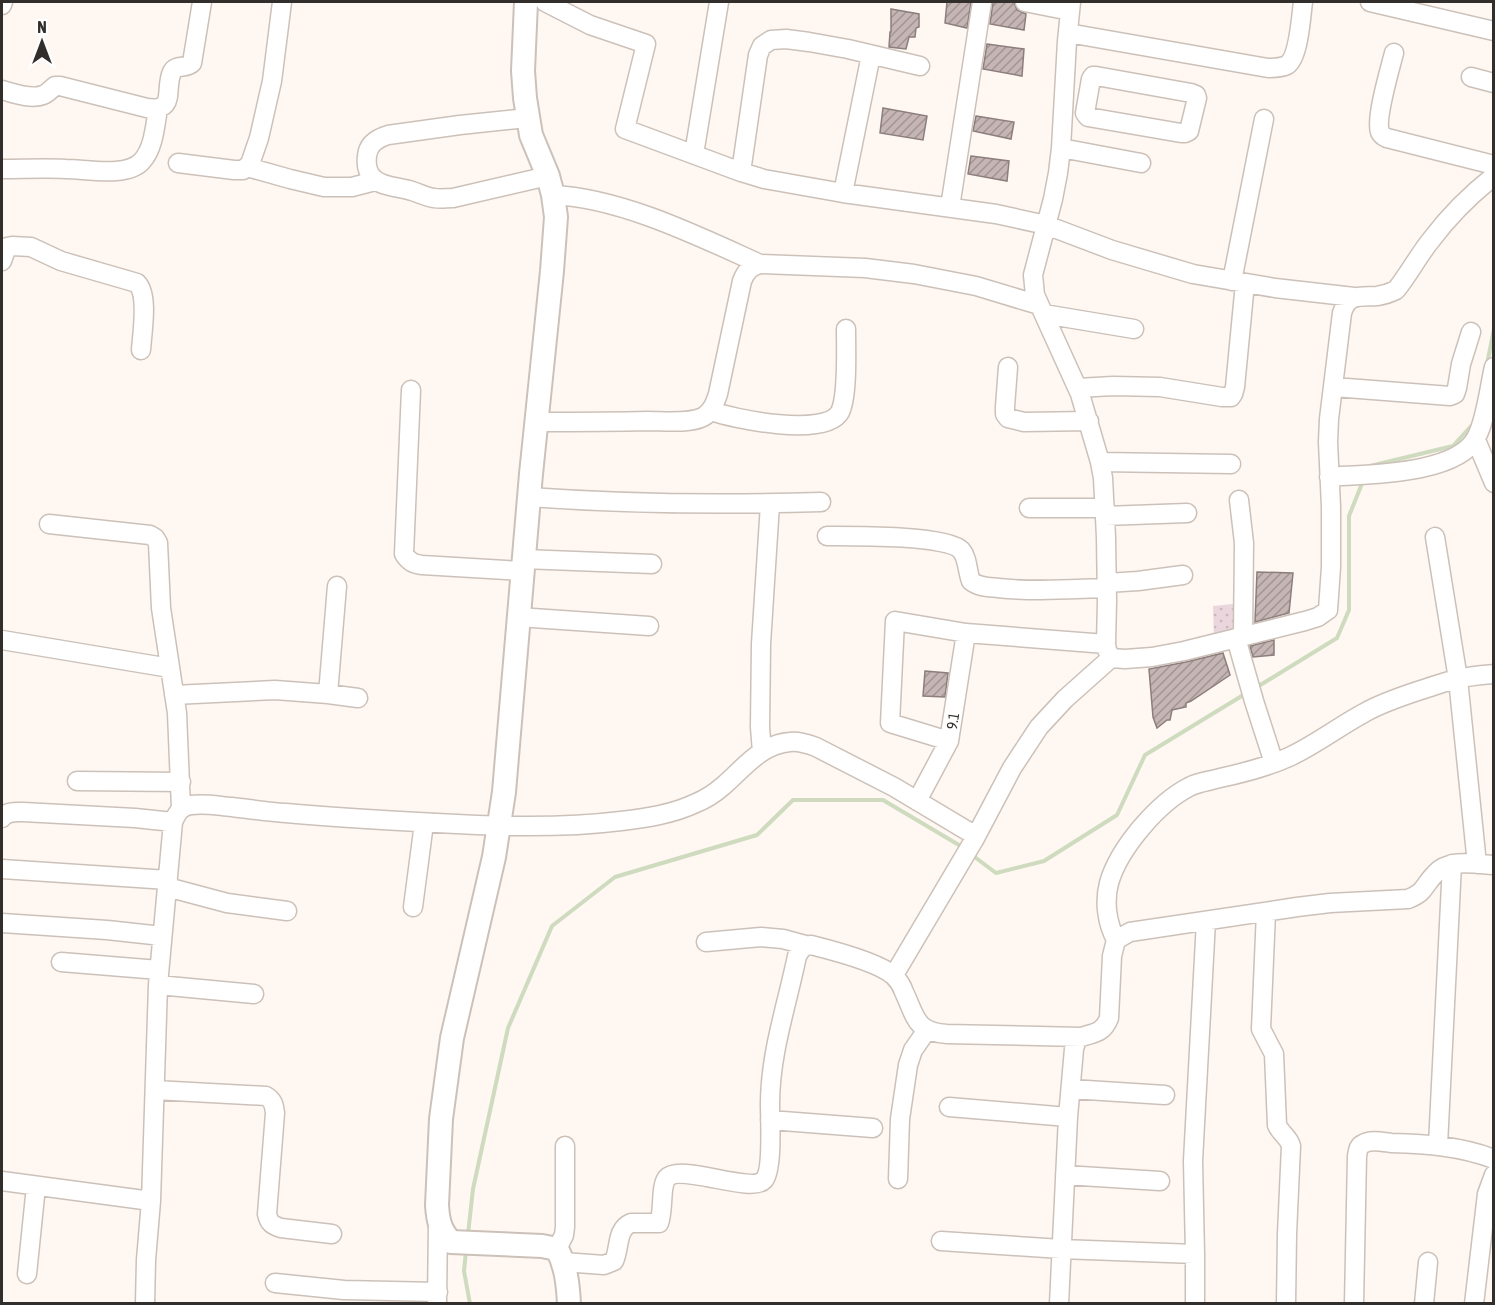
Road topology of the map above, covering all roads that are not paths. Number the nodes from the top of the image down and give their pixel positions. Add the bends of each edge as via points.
1 (202, 2) edge
2 (282, 2) edge
3 (526, 2) edge
4 (545, 2) edge
5 (719, 2) edge
6 (982, 2) edge
7 (1025, 2) edge
8 (1303, 2) edge
9 (1370, 2) edge
10 (1071, 6) edge
11 (1494, 31) edge
12 (1068, 33) junction
13 (1394, 53) dead end
14 (871, 55) junction
15 (920, 66) dead end
16 (1471, 77) dead end
17 (1494, 83) edge
18 (2, 90) edge
19 (1064, 94) junction
20 (1089, 97) junction
21 (158, 109) junction
22 (527, 118) junction
23 (1264, 119) dead end
24 (1061, 148) junction
25 (694, 154) junction
26 (178, 163) dead end
27 (1141, 163) dead end
28 (1494, 165) edge
29 (248, 167) junction
30 (2, 169) edge
31 (741, 172) junction
32 (1494, 176) edge
33 (375, 181) junction
34 (550, 185) junction
35 (843, 193) junction
36 (950, 207) junction
37 (1046, 225) junction
38 (2, 261) edge
39 (760, 264) junction
40 (1239, 282) junction
41 (1354, 297) junction
42 (1041, 309) junction
43 (846, 329) dead end
44 (1134, 329) dead end
45 (1471, 332) dead end
46 (141, 350) dead end
47 (1008, 367) dead end
48 (1494, 367) edge
49 (1334, 387) junction
50 (1078, 388) junction
51 (411, 390) dead end
52 (1491, 395) edge
53 (711, 411) junction
54 (1089, 421) junction
55 (536, 422) junction
56 (1476, 440) junction
57 (1100, 462) junction
58 (1230, 465) dead end
59 (1329, 477) junction
60 (1494, 483) edge
61 (529, 497) junction
62 (1239, 500) dead end
63 (821, 502) dead end
64 (770, 504) junction
65 (1029, 508) dead end
66 (1105, 512) junction
67 (1187, 513) dead end
68 (49, 524) dead end
69 (827, 536) dead end
70 (1435, 537) dead end
71 (652, 564) dead end
72 (523, 565) junction
73 (1183, 575) dead end
74 (1107, 585) junction
75 (337, 586) dead end
76 (518, 617) junction
77 (649, 626) dead end
78 (966, 633) junction
79 (1240, 637) junction
80 (2, 640) edge
81 (1109, 651) junction
82 (170, 668) junction
83 (1494, 674) edge
84 (1458, 679) junction
85 (328, 694) junction
86 (174, 696) junction
87 (358, 698) dead end
88 (950, 741) junction
89 (762, 753) junction
90 (1274, 763) junction
91 (77, 781) dead end
92 (181, 782) junction
93 (917, 801) junction
94 (4, 812) edge
95 (177, 815) junction
96 (424, 823) junction
97 (499, 826) junction
98 (975, 838) junction
99 (1452, 864) junction
100 (1485, 865) edge
101 (2, 869) edge
102 (167, 884) junction
103 (413, 907) dead end
104 (287, 911) dead end
105 (1266, 912) junction
106 (1206, 921) junction
107 (2, 923) edge
108 (162, 936) junction
109 (1116, 940) junction
110 (706, 942) dead end
111 (805, 945) junction
112 (61, 962) dead end
113 (894, 975) junction
114 (159, 978) junction
115 (254, 994) dead end
116 (927, 1030) junction
117 (1082, 1037) junction
118 (1071, 1089) junction
119 (155, 1090) junction
120 (1165, 1095) dead end
121 (950, 1107) dead end
122 (1068, 1117) junction
123 (770, 1120) junction
124 (873, 1128) dead end
125 (1438, 1145) junction
126 (565, 1146) dead end
127 (1494, 1159) edge
128 (1494, 1175) edge
129 (1065, 1176) junction
130 (898, 1179) dead end
131 (2, 1181) edge
132 (1160, 1181) dead end
133 (36, 1186) junction
134 (151, 1201) junction
135 (438, 1219) junction
136 (332, 1234) dead end
137 (941, 1241) dead end
138 (1062, 1249) junction
139 (1195, 1254) junction
140 (560, 1255) junction
141 (1428, 1262) dead end
142 (1486, 1264) edge
143 (27, 1274) dead end
144 (275, 1283) dead end
145 (438, 1298) edge
146 (145, 1304) edge
147 (569, 1304) edge
148 (1059, 1304) edge
149 (1195, 1304) edge
150 (1286, 1304) edge
151 (1354, 1304) edge
152 (1424, 1304) edge
153 (1474, 1304) edge

1 - 21 street via 192,63 173,69 166,102
2 - 29 street via 269,99
3 - 22 main road via 523,71
4 - 25 street via 590,25 646,44 624,129
5 - 25 street
6 - 36 street
7 - 10 street
8 - 12 street via 1293,56 1277,68
9 - 11 street
10 - 12 street
12 - 19 street
13 - 28 street via 1381,109 1382,135
14 - 15 street
14 - 31 street via 786,39 771,40 762,46
14 - 35 street
16 - 17 street
18 - 21 street via 40,96 60,86
19 - 20 street
19 - 24 street
20 - 20 street via 1085,113 1088,117 1181,134 1189,131 1197,98 1191,93 1096,76 1091,79
21 - 30 street via 147,153 130,168
22 - 33 street via 379,138 367,152 367,170
22 - 34 main road
23 - 40 street
24 - 27 street
24 - 37 street
25 - 31 street
26 - 29 street via 219,169
29 - 33 street via 324,187 352,187
31 - 35 street
32 - 41 street via 1431,239 1396,290 1379,296
33 - 34 street via 441,199
34 - 39 street via 700,237
34 - 55 main road via 556,217
35 - 36 street
36 - 37 street
37 - 40 street via 1150,262
37 - 42 street via 1033,275
38 - 46 street via 8,247 31,247 62,261 137,283 144,304
39 - 42 street via 914,274 976,286
39 - 53 street via 746,271 742,281
40 - 41 street
40 - 50 street via 1235,387 1231,397 1160,387
41 - 49 street via 1342,313
42 - 44 street
42 - 50 street
43 - 53 street via 844,396 833,420 774,424
45 - 49 street via 1455,394
47 - 54 street via 1008,418 1024,422
48 - 52 street
49 - 59 street via 1329,419
50 - 54 street
51 - 72 street via 404,554 408,560 422,565
52 - 56 street
53 - 55 street via 690,421
54 - 57 street
55 - 61 main road
56 - 59 street via 1460,454 1430,466
56 - 60 street
57 - 58 street
57 - 66 street
59 - 79 street via 1332,567 1328,610 1312,619
61 - 64 street via 654,504
61 - 72 main road
62 - 79 street via 1244,543
63 - 64 street
64 - 89 street via 761,644
65 - 66 street
66 - 67 street
66 - 74 street
68 - 82 street via 155,538
69 - 74 street via 948,543 963,552 971,581 979,585 1029,590
70 - 84 street
71 - 72 street
72 - 76 main road
73 - 74 street
74 - 81 street
75 - 85 street
76 - 77 street
76 - 97 main road
78 - 81 street
78 - 88 street, 9.1
78 - 88 street via 895,621 890,723
79 - 81 street via 1152,657 1125,659
79 - 90 street via 1243,661
80 - 82 street
81 - 98 street via 1039,728 1012,768
82 - 86 street
83 - 84 street
84 - 90 street via 1365,712
84 - 100 street
85 - 86 street via 275,690
85 - 87 street
86 - 92 street
88 - 93 street, 9.1
89 - 93 street via 776,745 804,743
89 - 97 street via 710,796 672,812 592,825
90 - 109 street via 1191,786 1149,819 1132,839 1110,882 1107,917
91 - 92 street
92 - 95 street
93 - 98 street
94 - 95 street via 135,818
95 - 96 street via 190,805 204,804
95 - 102 street
96 - 97 street
96 - 103 street
97 - 135 main road via 452,1038 441,1119
98 - 113 street
99 - 100 street
99 - 105 street via 1440,869 1424,890 1408,899 1330,903
99 - 125 street
101 - 102 street
102 - 104 street via 227,903
102 - 108 street
105 - 106 street
105 - 150 street via 1261,1029 1274,1054 1277,1125 1291,1146
106 - 109 street via 1130,932
106 - 139 street via 1193,1161
107 - 108 street
108 - 114 street
109 - 117 street via 1109,1018 1102,1030
110 - 111 street via 761,937
111 - 113 street via 846,954
111 - 123 street via 797,956 779,1032 772,1070
112 - 114 street
113 - 116 street via 916,1019
114 - 115 street
114 - 119 street
116 - 117 street via 947,1034
116 - 130 street via 908,1065 900,1119
117 - 118 street via 1077,1039 1074,1049
118 - 120 street
118 - 122 street
119 - 134 street
119 - 136 street via 271,1099 275,1113 269,1222 281,1228
121 - 122 street
122 - 129 street
123 - 124 street
123 - 140 street via 768,1169 761,1182 672,1175 665,1183 659,1223 627,1225 614,1261 604,1265
125 - 127 street
125 - 151 street via 1367,1142 1358,1148
126 - 140 street via 565,1227
128 - 142 street via 1487,1194
129 - 132 street
129 - 138 street
131 - 133 street
133 - 134 street
133 - 143 street
134 - 146 street
135 - 140 main road via 451,1242 542,1246
135 - 145 street
137 - 138 street
138 - 139 street
138 - 148 street
139 - 149 street
140 - 147 main road
141 - 152 street
142 - 153 street
144 - 145 street

